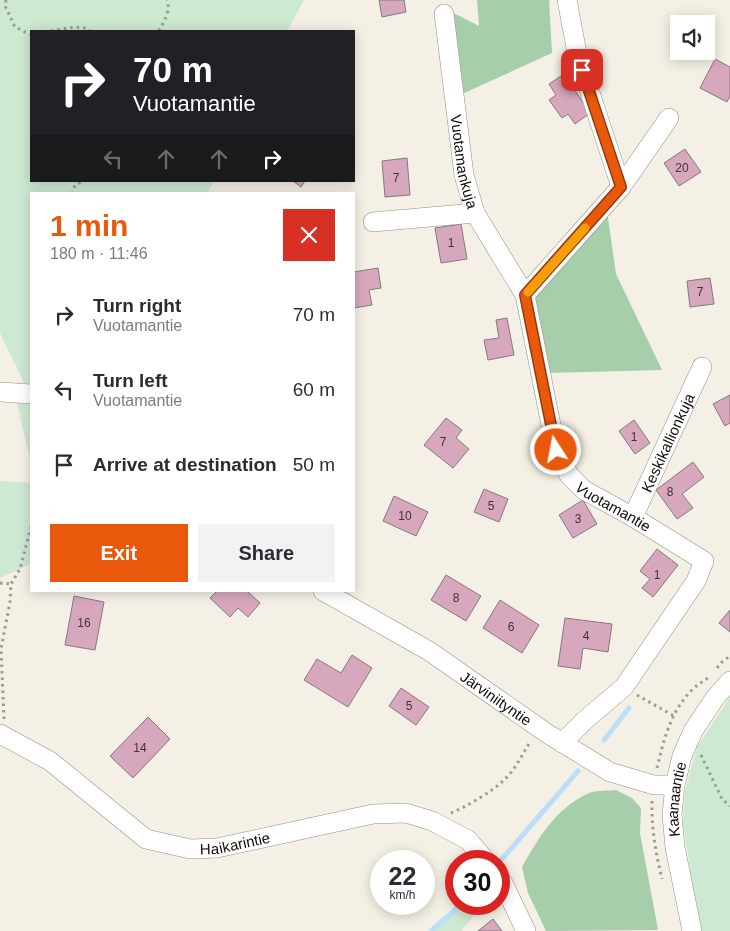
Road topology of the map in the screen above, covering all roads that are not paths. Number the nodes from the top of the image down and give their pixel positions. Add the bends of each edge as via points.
1 (568, 0) edge
2 (444, 14) dead end
3 (669, 118) dead end
4 (621, 187) junction
5 (475, 213) junction
6 (372, 222) dead end
7 (525, 295) junction
8 (702, 368) dead end
9 (0, 392) edge
10 (30, 394) edge
11 (633, 517) junction
12 (325, 592) edge
13 (730, 681) edge
14 (2, 726) edge
15 (562, 744) junction
16 (675, 785) junction
17 (477, 850) edge
18 (510, 898) edge
19 (526, 931) edge
20 (692, 931) edge

1 - 4 street via 577,53
2 - 5 street, Vuotamankuja via 464,175
3 - 4 street
4 - 7 street
5 - 6 street
5 - 7 street, Vuotamankuja
7 - 11 street, Vuotamantie via 556,450 569,475 584,490
8 - 11 street, Keskikallionkuja
9 - 10 street
11 - 15 street, Vuotamantie via 704,561 696,581 624,687
12 - 15 street, Järviniityntie via 429,651
13 - 16 street, Kaanaantie via 693,731 682,756
14 - 17 street, Haikarintie via 146,839 190,849 216,848 373,814 406,813 432,821 468,840
15 - 16 street, Järviniityntie via 610,772 654,785
16 - 20 street, Kaanaantie via 672,815 675,847
18 - 19 street

